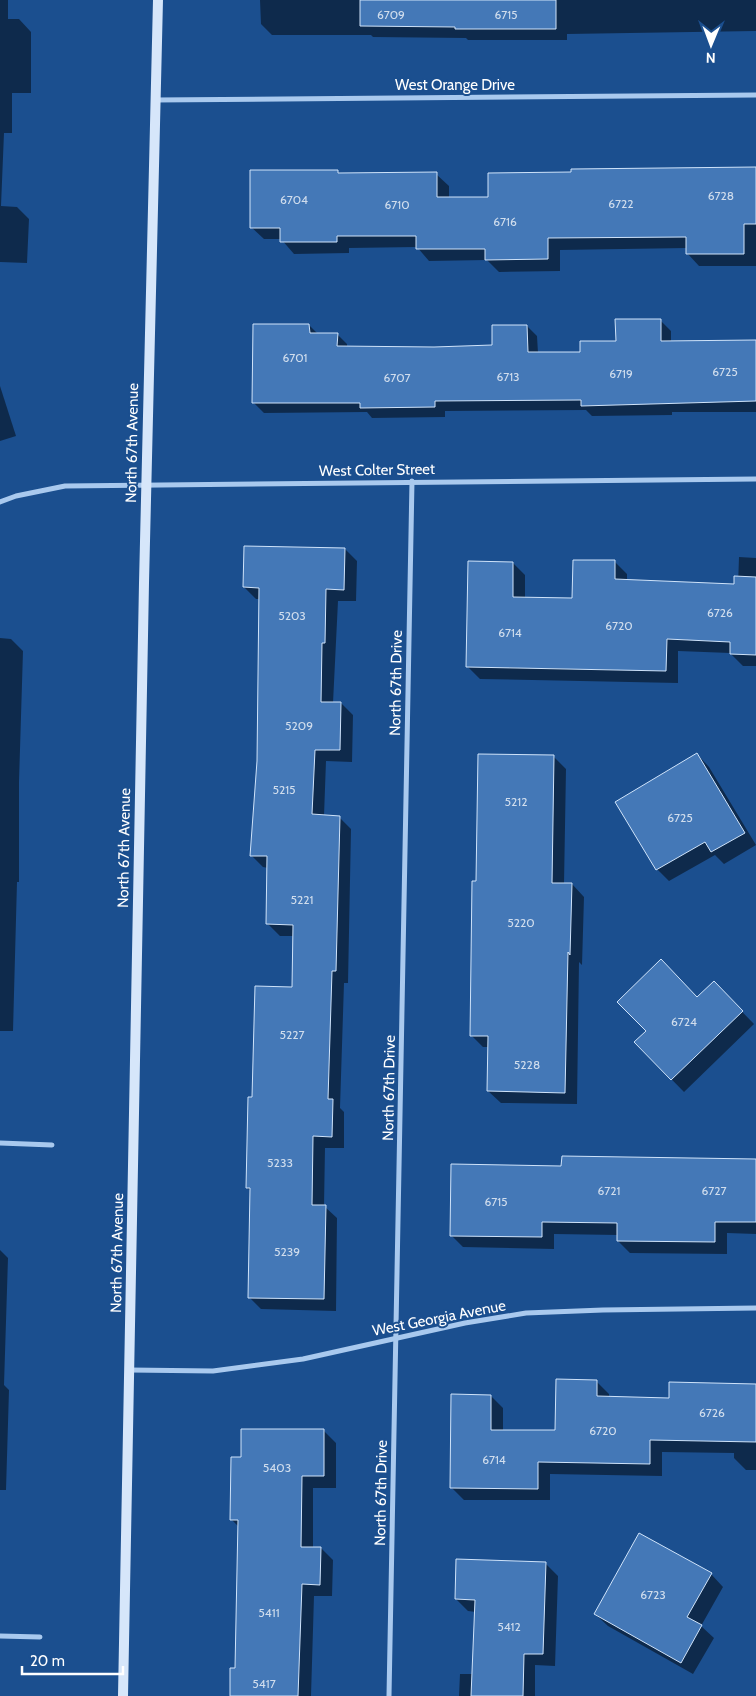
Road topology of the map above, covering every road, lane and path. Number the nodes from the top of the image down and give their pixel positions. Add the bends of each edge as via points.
1 (158, 0) edge
2 (756, 95) edge
3 (155, 100) junction
4 (756, 479) edge
5 (412, 481) junction
6 (146, 486) junction
7 (0, 502) edge
8 (0, 1143) edge
9 (52, 1145) dead end
10 (756, 1308) edge
11 (397, 1339) junction
12 (130, 1370) junction
13 (0, 1636) edge
14 (40, 1637) dead end
15 (123, 1696) edge
16 (389, 1696) edge

1 - 3 main road, North 67th Avenue
2 - 3 street, West Orange Drive
3 - 6 main road, North 67th Avenue
4 - 5 street, West Colter Street
5 - 6 street, West Colter Street
5 - 11 street, North 67th Drive
6 - 7 street, West Colter Street via 65,486
6 - 12 main road, North 67th Avenue
8 - 9 street
10 - 11 street, West Georgia Avenue via 526,1313
11 - 12 street, West Georgia Avenue via 303,1358 213,1370
11 - 16 street, North 67th Drive
12 - 15 main road, North 67th Avenue
13 - 14 street

